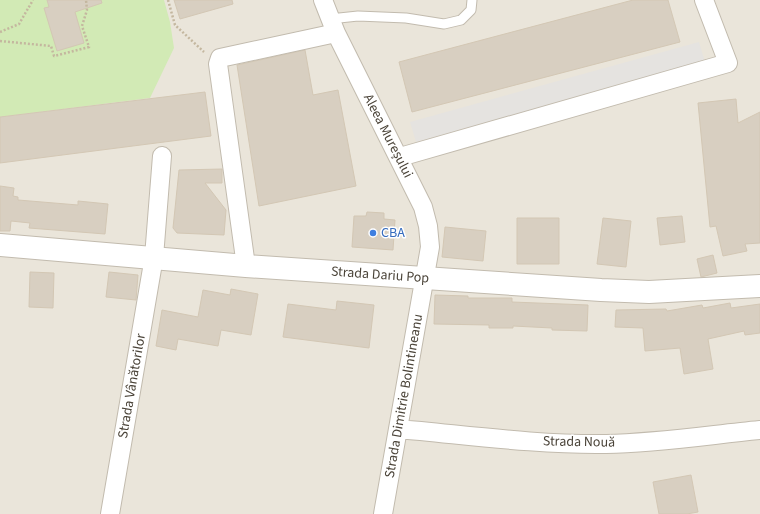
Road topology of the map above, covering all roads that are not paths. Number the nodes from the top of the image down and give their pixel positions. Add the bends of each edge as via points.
1 (323, 0) edge
2 (472, 0) edge
3 (704, 0) edge
4 (333, 26) junction
5 (162, 156) dead end
6 (400, 158) junction
7 (0, 245) edge
8 (154, 257) junction
9 (246, 266) junction
10 (425, 278) junction
11 (760, 286) edge
12 (398, 429) junction
13 (760, 430) edge
14 (110, 514) edge
15 (383, 514) edge

1 - 4 street, Aleea Mureșului
2 - 4 lane via 471,10 461,20 444,24 406,18 358,16
3 - 6 street via 728,63
4 - 6 street, Aleea Mureșului
4 - 9 street via 220,58 218,64
5 - 8 street, Strada Vânătorilor
6 - 10 street, Aleea Mureșului via 423,207 428,226 430,247
7 - 8 street, Strada Dariu Pop
8 - 9 street, Strada Dariu Pop
8 - 14 street, Strada Vânătorilor
9 - 10 street, Strada Dariu Pop
10 - 11 street, Strada Dariu Pop via 649,292
10 - 12 street, Strada Dimitrie Bolintineanu
12 - 13 street, Strada Nouă via 560,444 646,442
12 - 15 street, Strada Dimitrie Bolintineanu

